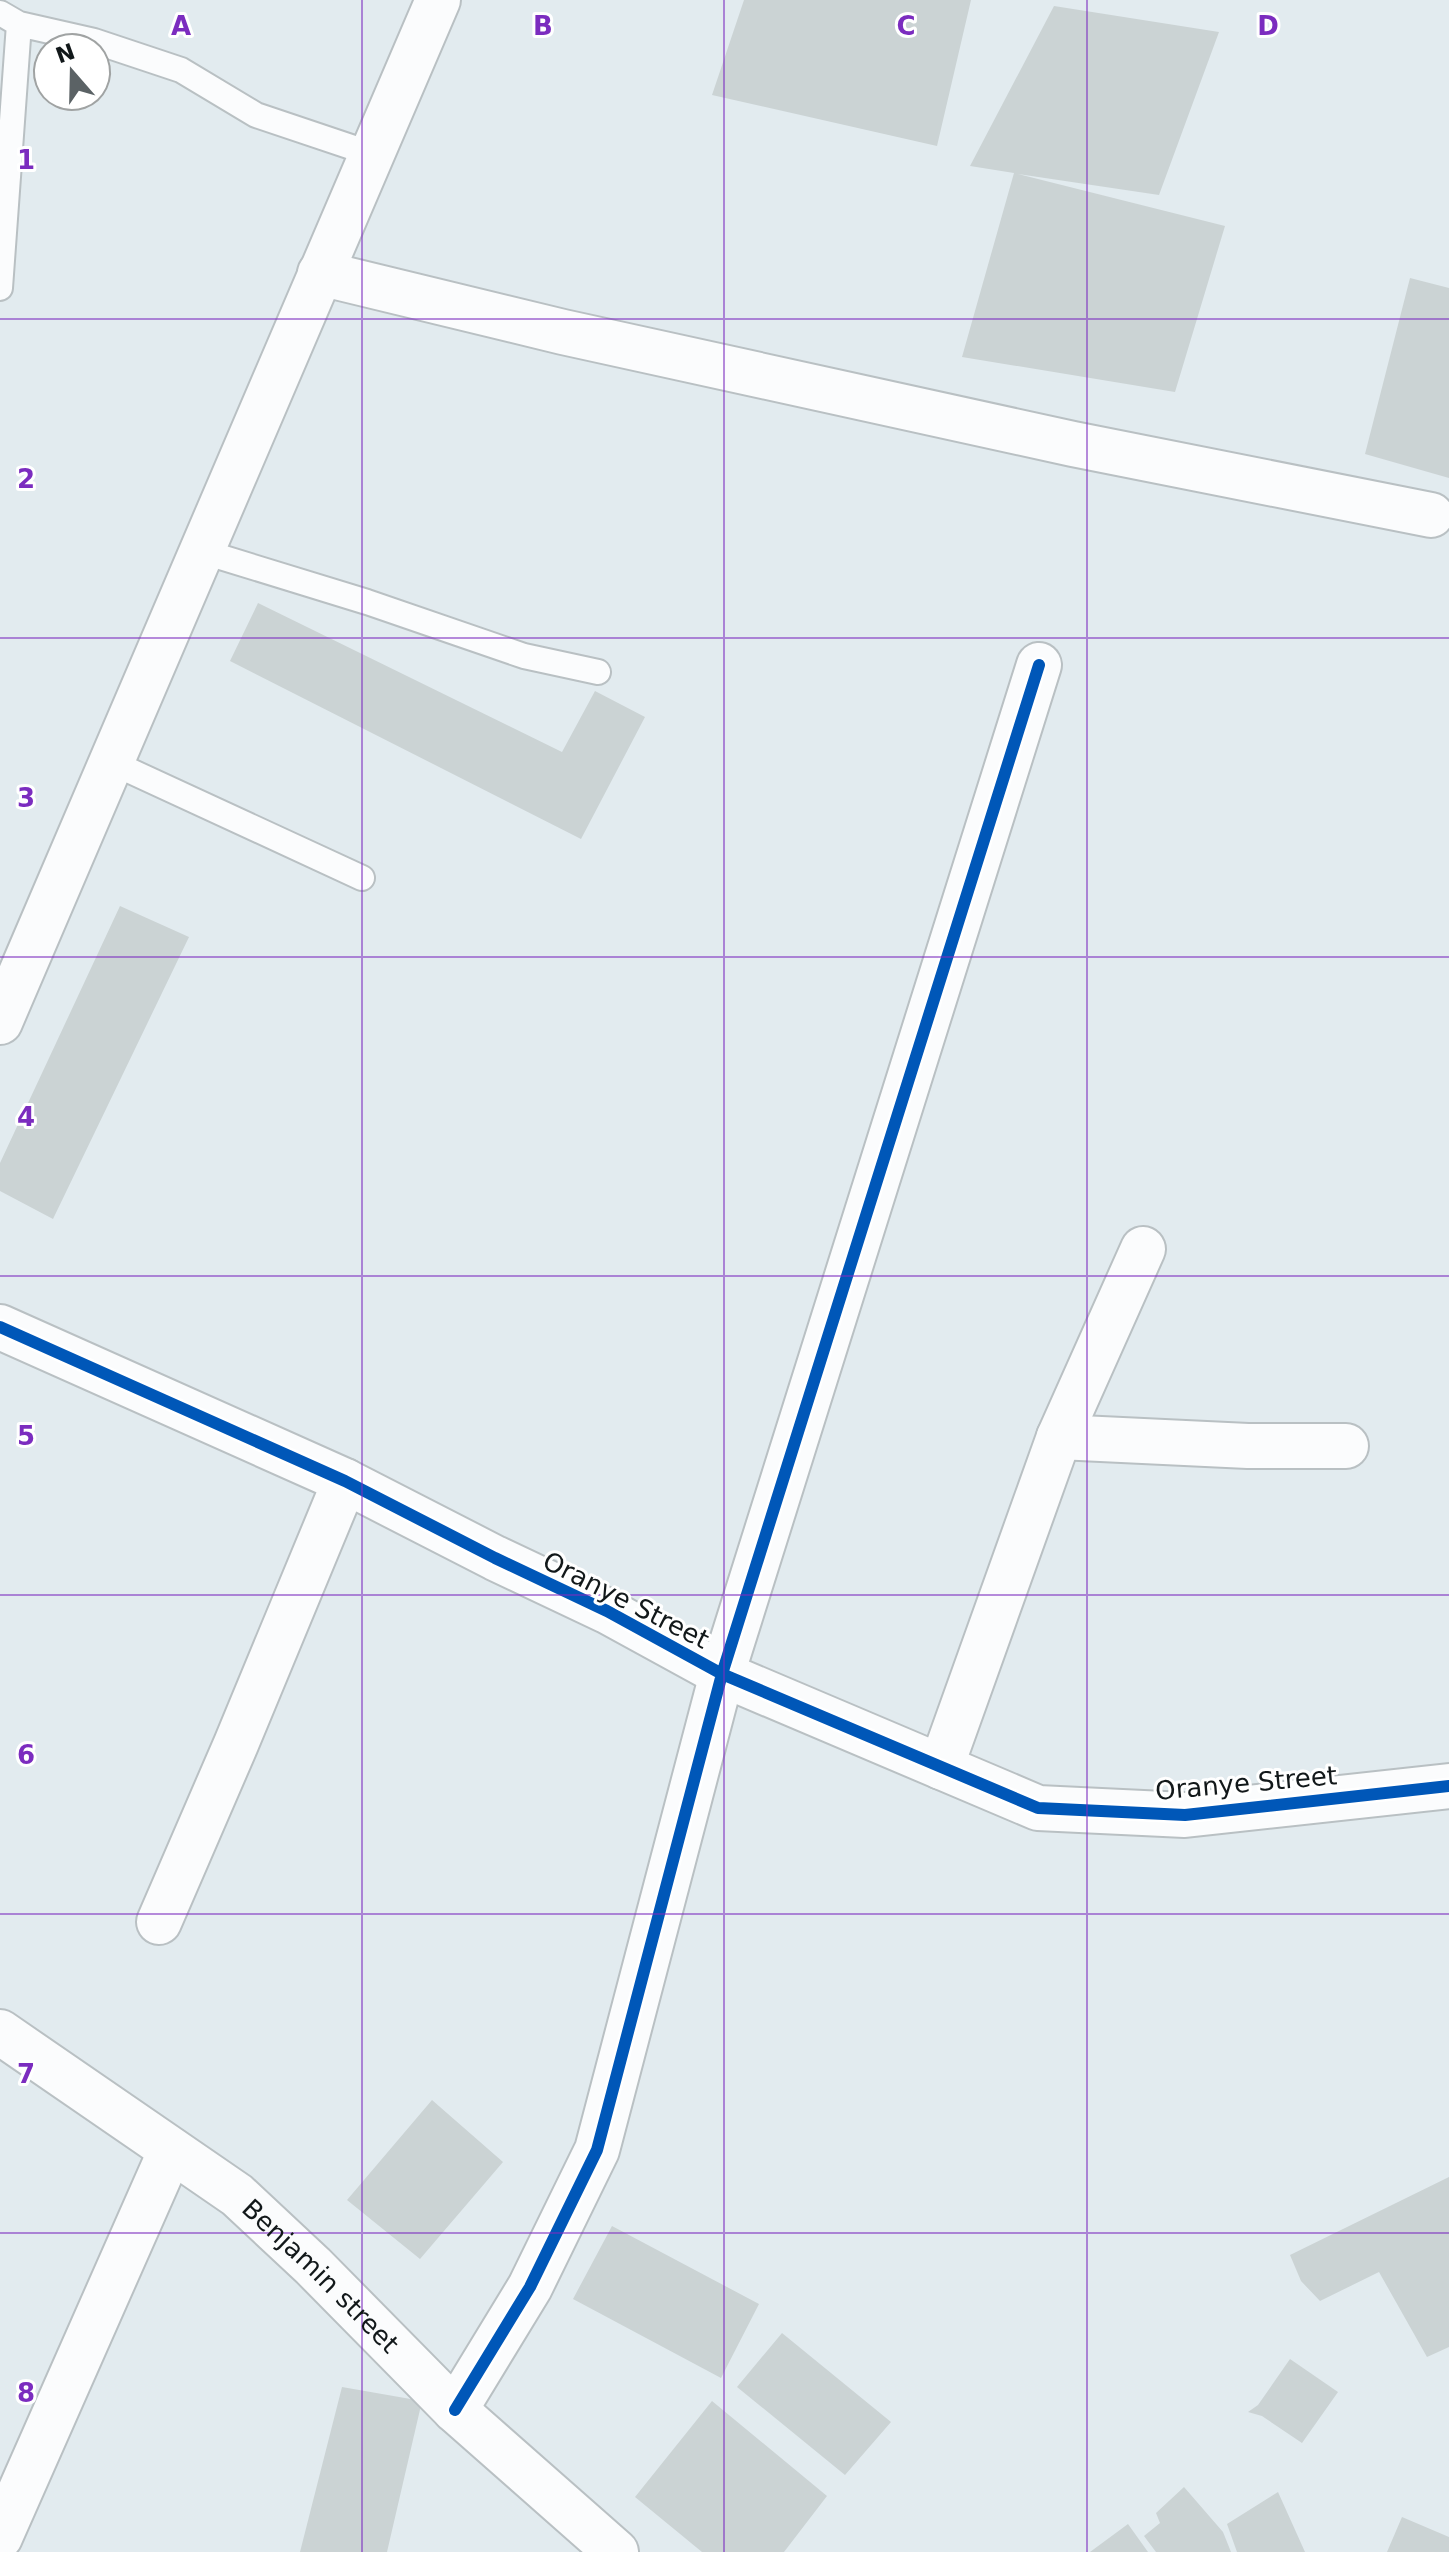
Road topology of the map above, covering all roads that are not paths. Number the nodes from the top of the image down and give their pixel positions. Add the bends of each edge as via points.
1 (438, 0) edge
2 (10, 18) edge
3 (372, 154) junction
4 (320, 273) junction
5 (0, 288) edge
6 (1431, 515) dead end
7 (201, 551) junction
8 (1039, 665) dead end
9 (598, 672) dead end
10 (111, 762) junction
11 (362, 878) dead end
12 (0, 1022) edge
13 (1143, 1249) dead end
14 (0, 1327) edge
15 (1059, 1437) junction
16 (1346, 1446) dead end
17 (345, 1481) junction
18 (722, 1674) junction
19 (941, 1767) junction
20 (1449, 1786) edge
21 (159, 1922) dead end
22 (0, 2032) edge
23 (171, 2150) junction
24 (455, 2410) junction
25 (0, 2537) edge
26 (616, 2552) edge

1 - 3 street
2 - 3 lane via 181,70 256,115
2 - 5 lane
3 - 4 street
4 - 6 street via 1073,444
4 - 7 street
7 - 9 lane via 524,656
7 - 10 street
8 - 18 street
10 - 11 lane
10 - 12 street
13 - 15 street
14 - 17 street, Oranye Street
15 - 16 street
15 - 19 street
17 - 18 street, Oranye Street
17 - 21 street
18 - 19 street, Oranye Street
18 - 24 street via 597,2150 530,2287
19 - 20 street, Oranye Street via 1038,1808 1185,1815
22 - 23 street, Benjamin street
23 - 24 street, Benjamin street via 237,2195
23 - 25 street
24 - 26 street, Benjamin street

